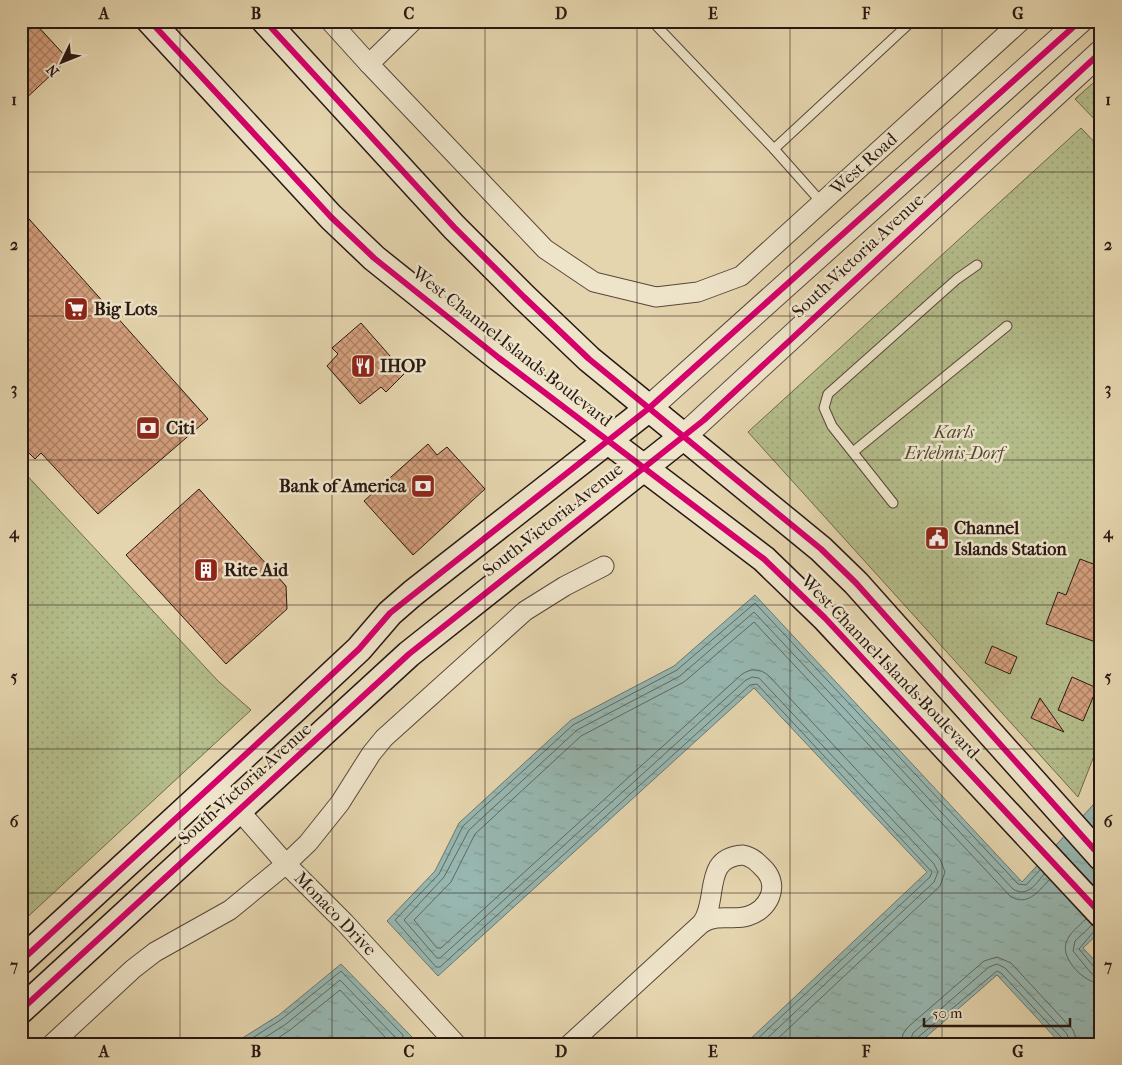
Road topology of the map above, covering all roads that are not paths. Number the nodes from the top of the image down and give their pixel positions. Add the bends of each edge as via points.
1 (150, 21) edge
2 (265, 21) edge
3 (330, 21) edge
4 (413, 21) edge
5 (652, 21) edge
6 (912, 21) edge
7 (1021, 21) edge
8 (1080, 21) edge
9 (1101, 52) edge
10 (368, 64) junction
11 (774, 149) junction
12 (822, 203) junction
13 (978, 265) dead end
14 (1007, 326) dead end
15 (648, 409) junction
16 (684, 436) junction
17 (608, 440) junction
18 (852, 452) junction
19 (644, 468) junction
20 (893, 503) dead end
21 (604, 566) dead end
22 (215, 783) junction
23 (238, 810) junction
24 (1101, 857) edge
25 (286, 864) junction
26 (1101, 914) edge
27 (702, 923) dead end
28 (21, 961) edge
29 (21, 1010) edge
30 (52, 1044) edge
31 (456, 1044) edge
32 (570, 1044) edge

1 - 17 main road, West Channel Islands Boulevard via 331,217 374,258
2 - 15 main road, West Channel Islands Boulevard via 454,227 589,359
3 - 10 street, West Road
4 - 10 street
5 - 11 lane
6 - 11 lane
7 - 12 street, West Road
8 - 15 street, South Victoria Avenue
9 - 16 street, South Victoria Avenue
10 - 12 street, West Road via 545,248 594,282 656,297 698,292 741,276
11 - 12 lane
13 - 18 lane via 957,279 828,394 824,408 832,426
14 - 18 lane
15 - 16 main road, West Channel Islands Boulevard
15 - 17 main road, South Victoria Avenue
16 - 19 main road, South Victoria Avenue
16 - 24 main road, West Channel Islands Boulevard via 820,548 856,584
17 - 19 main road, West Channel Islands Boulevard
17 - 22 main road, South Victoria Avenue via 413,592 352,656
18 - 20 lane
19 - 23 main road, South Victoria Avenue via 443,626
19 - 26 main road, West Channel Islands Boulevard via 764,559 825,618
21 - 25 street via 544,597 525,611 399,724 371,754 340,803 308,843
22 - 23 street, Monaco Drive
22 - 28 main road, South Victoria Avenue
23 - 25 street, Monaco Drive
23 - 29 main road, South Victoria Avenue
25 - 30 street via 230,910 155,952
25 - 31 street, Monaco Drive via 346,923
27 - 32 street

